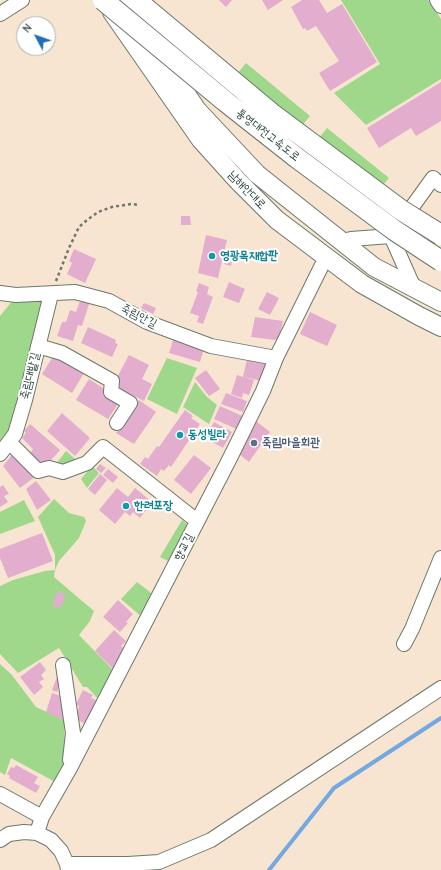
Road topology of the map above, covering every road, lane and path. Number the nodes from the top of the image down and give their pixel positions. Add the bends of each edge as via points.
1 (22, 0) edge
2 (103, 0) edge
3 (124, 0) edge
4 (437, 0) edge
5 (135, 6) edge
6 (441, 6) edge
7 (0, 14) edge
8 (441, 184) edge
9 (139, 205) dead end
10 (391, 236) junction
11 (441, 236) edge
12 (341, 241) junction
13 (326, 257) junction
14 (441, 261) edge
15 (414, 288) junction
16 (0, 293) edge
17 (51, 294) junction
18 (441, 302) edge
19 (441, 327) edge
20 (38, 346) junction
21 (276, 358) junction
22 (117, 423) dead end
23 (10, 442) junction
24 (0, 454) edge
25 (197, 521) junction
26 (441, 558) edge
27 (404, 644) dead end
28 (63, 665) dead end
29 (441, 688) edge
30 (70, 768) junction
31 (0, 794) edge
32 (42, 817) junction
33 (38, 833) junction
34 (0, 840) edge
35 (67, 867) edge

1 - 7 street
2 - 13 main road, 남해안대로 via 201,140 238,182 277,220
2 - 14 highway, 통영대전고속도로, bridge via 297,158 394,230
3 - 5 main road, 남해안대로
4 - 6 street
5 - 11 highway, 통영대전고속도로, bridge via 271,113 401,210
5 - 12 main road, 남해안대로 via 197,110 257,174
8 - 10 street via 433,178
9 - 17 path via 112,207 98,212 80,227
10 - 12 street
10 - 15 street
12 - 15 main road, 남해안대로 via 374,267
13 - 19 main road, 남해안대로 via 362,284
13 - 21 street, 향교길
15 - 18 main road, 남해안대로
16 - 17 street, 죽림안길 via 16,296
17 - 20 street, 죽림대밭길
17 - 21 street, 죽림안길 via 75,292 102,299 147,322 211,346
20 - 22 street via 62,353 112,382 111,392 130,403
20 - 23 street, 죽림대밭길 via 25,400 15,434
21 - 25 street, 향교길 via 263,391
23 - 24 street, 죽림대밭길
23 - 25 street via 38,471 48,468 63,472 72,470 87,463 103,447
25 - 30 street, 향교길
26 - 27 street
28 - 30 street via 73,734
29 - 35 street via 211,840 159,862
30 - 32 street, 향교길
31 - 32 street
32 - 33 street, 향교길
33 - 34 street via 9,834
33 - 35 street via 56,845

